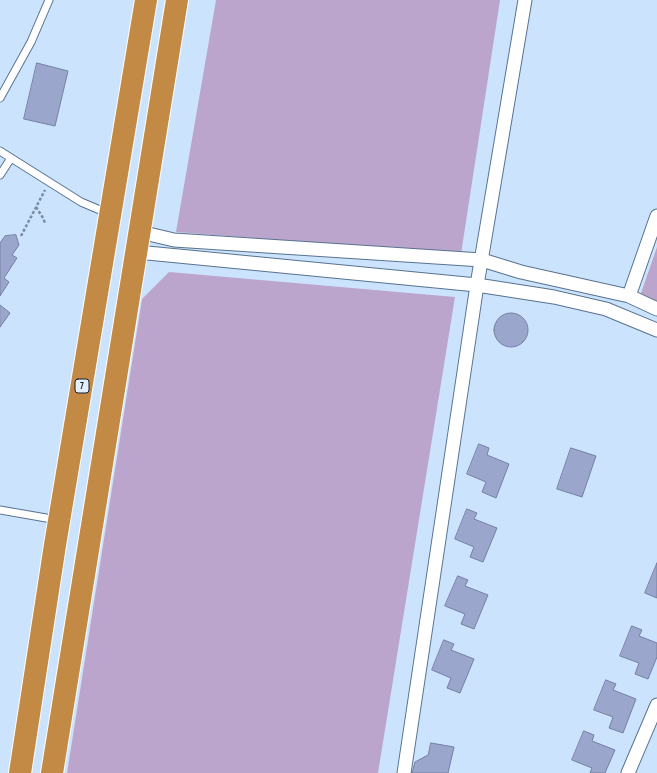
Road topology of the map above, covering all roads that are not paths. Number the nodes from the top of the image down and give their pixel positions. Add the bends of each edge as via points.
1 (49, 0) edge
2 (146, 0) edge
3 (177, 0) edge
4 (525, 0) edge
5 (0, 98) edge
6 (0, 151) edge
7 (11, 158) junction
8 (0, 175) edge
9 (111, 214) junction
10 (657, 216) edge
11 (140, 233) junction
12 (482, 260) junction
13 (477, 285) junction
14 (629, 296) junction
15 (657, 309) edge
16 (657, 330) edge
17 (0, 510) edge
18 (60, 525) junction
19 (657, 704) edge
20 (20, 773) edge
21 (52, 773) edge
22 (404, 773) edge
23 (628, 773) edge

1 - 5 lane via 31,42
2 - 9 highway, 7
3 - 11 highway
4 - 12 street
6 - 7 lane
7 - 8 lane
7 - 9 lane via 81,202
9 - 11 highway
9 - 18 highway, 7
10 - 14 street
11 - 12 street via 174,240
11 - 13 street
11 - 21 highway
12 - 13 street
12 - 14 street via 522,272
13 - 16 street via 554,297 606,309
13 - 22 street
14 - 15 street
17 - 18 lane via 52,519
18 - 20 highway, 7
19 - 23 street

